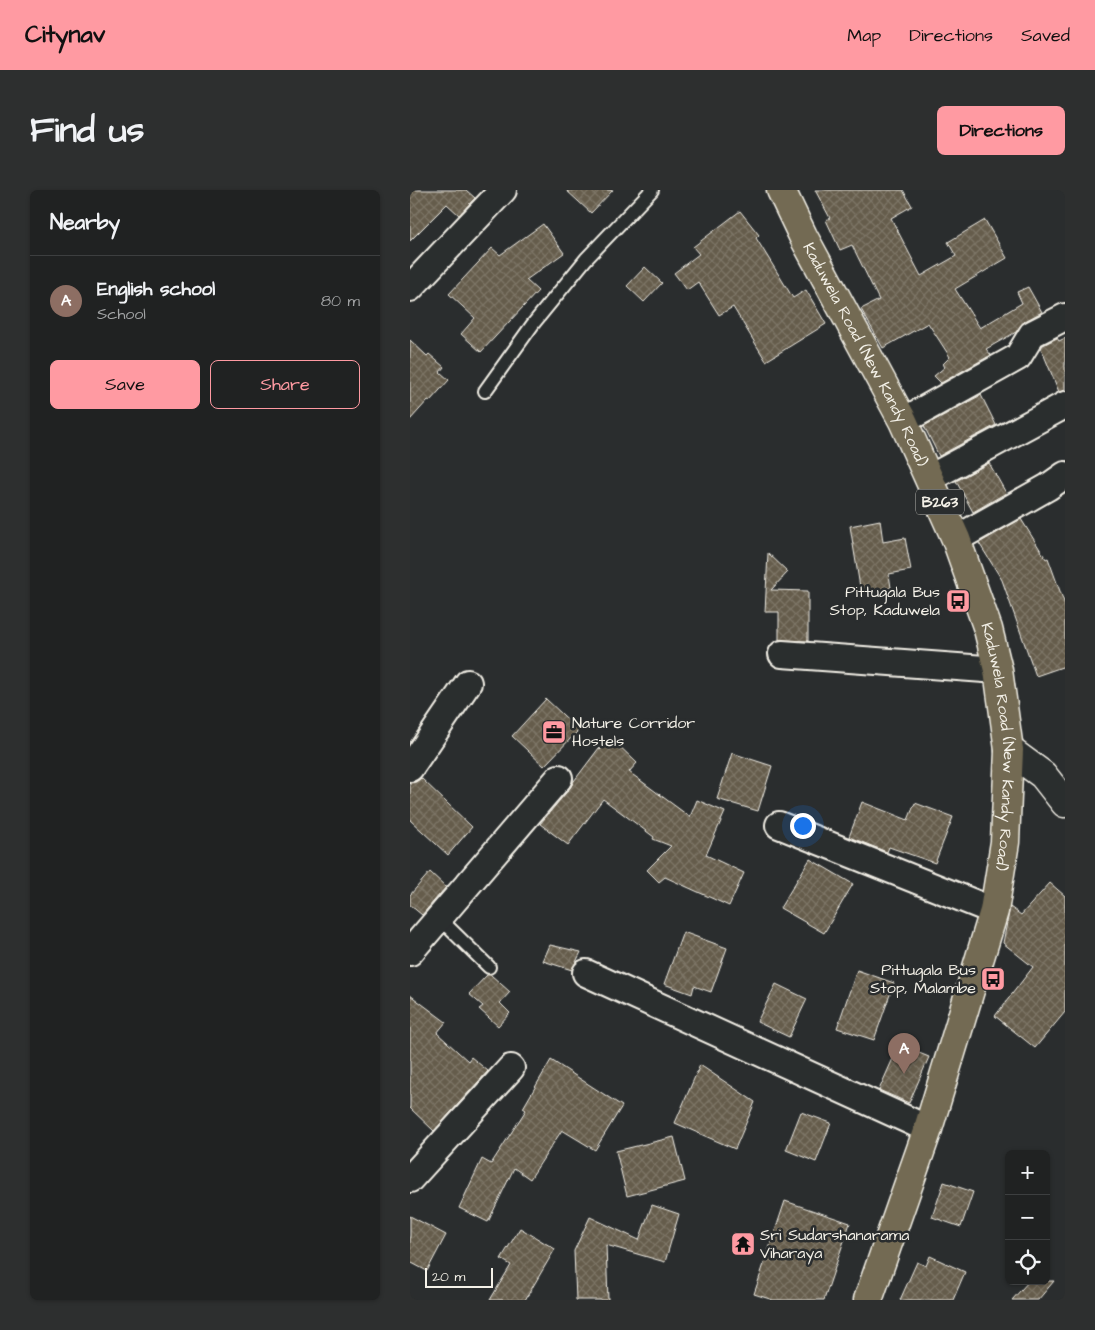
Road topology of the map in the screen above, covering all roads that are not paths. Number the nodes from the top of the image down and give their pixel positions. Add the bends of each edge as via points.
1 (503, 190) edge
2 (652, 190) edge
3 (781, 190) edge
4 (410, 288) edge
5 (1065, 317) edge
6 (485, 391) dead end
7 (1065, 405) edge
8 (903, 421) junction
9 (1065, 475) edge
10 (930, 478) junction
11 (956, 539) junction
12 (782, 654) dead end
13 (998, 670) junction
14 (468, 683) dead end
15 (1009, 750) junction
16 (410, 768) edge
17 (559, 778) dead end
18 (1065, 803) edge
19 (779, 824) dead end
20 (994, 911) junction
21 (439, 918) junction
22 (410, 952) edge
23 (488, 967) dead end
24 (586, 973) dead end
25 (511, 1068) dead end
26 (928, 1130) junction
27 (410, 1179) edge
28 (872, 1297) edge

1 - 4 street
2 - 6 lane via 580,267 533,324
3 - 8 main road, Kaduwela Road (New Kandy Road) / B263
5 - 8 street via 1032,334 1018,357
7 - 10 street
8 - 10 main road, Kaduwela Road (New Kandy Road) / B263
9 - 11 street
10 - 11 main road, Kaduwela Road (New Kandy Road) / B263
11 - 13 main road, Kaduwela Road (New Kandy Road) / B263 via 988,629
12 - 13 street
13 - 15 main road, Kaduwela Road (New Kandy Road) / B263
14 - 16 street
15 - 18 main road via 1044,775
15 - 20 main road, Kaduwela Road (New Kandy Road) / B263 via 1005,842
17 - 21 street
19 - 20 street
20 - 26 main road, Kaduwela Road (New Kandy Road) / B263
21 - 22 street
21 - 23 lane
24 - 26 street
25 - 27 street
26 - 28 main road, Kaduwela Road (New Kandy Road) / B263

